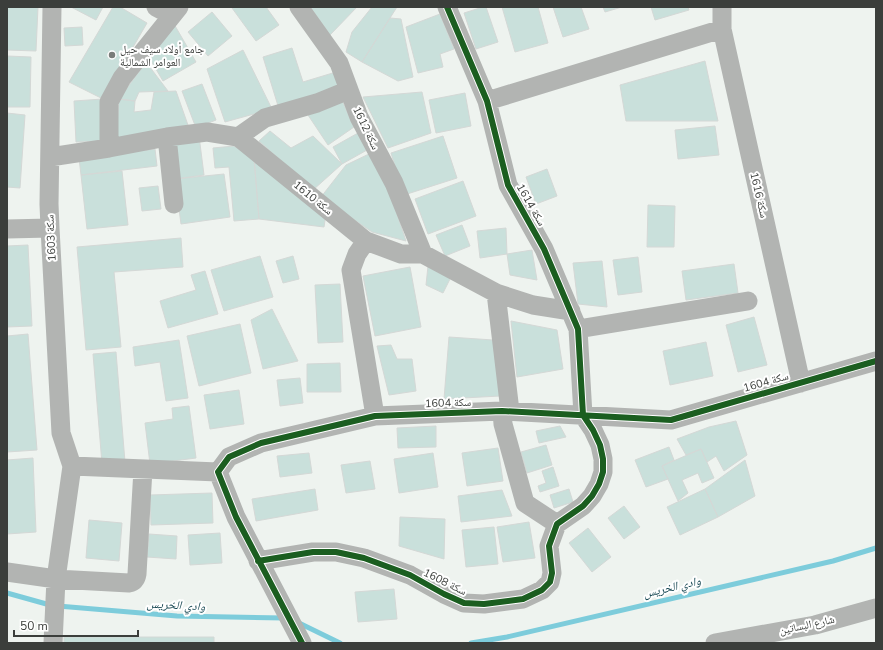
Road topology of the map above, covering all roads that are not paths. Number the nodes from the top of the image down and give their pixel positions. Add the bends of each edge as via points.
1 (52, 7) edge
2 (299, 7) edge
3 (447, 7) edge
4 (722, 7) edge
5 (169, 10) edge
6 (722, 29) junction
7 (349, 90) junction
8 (487, 101) junction
9 (167, 137) junction
10 (238, 137) junction
11 (109, 148) junction
12 (50, 157) junction
13 (174, 204) dead end
14 (50, 228) junction
15 (7, 229) edge
16 (366, 241) junction
17 (423, 254) junction
18 (496, 293) junction
19 (748, 301) dead end
20 (571, 312) junction
21 (578, 329) junction
22 (876, 361) edge
23 (801, 382) junction
24 (506, 411) junction
25 (583, 415) junction
26 (375, 416) junction
27 (72, 466) junction
28 (143, 469) junction
29 (218, 472) junction
30 (557, 524) junction
31 (258, 561) junction
32 (7, 572) edge
33 (56, 579) junction
34 (876, 608) edge
35 (53, 643) edge
36 (302, 643) edge
37 (714, 643) edge

1 - 12 street, سكة 1603
2 - 7 street, سكة 1612 via 339,63
3 - 8 street, سكة 1614
4 - 6 street, سكة 1616
5 - 11 street via 108,102
6 - 8 street
6 - 23 street, سكة 1616
7 - 10 street via 317,103 265,118
7 - 17 street, سكة 1612 via 359,116 394,183
8 - 20 street, سكة 1614 via 508,186 544,249
9 - 10 street, سكة 1610 via 207,132
9 - 11 street, سكة 1610
9 - 13 street
10 - 16 street, سكة 1610
11 - 12 street, سكة 1610
12 - 14 street, سكة 1603
14 - 15 street
14 - 27 street, سكة 1603 via 61,433
16 - 17 street, سكة 1610 via 401,254
16 - 26 street via 357,254 351,270
17 - 18 street, سكة 1610
18 - 20 street, سكة 1610 via 533,305
18 - 24 street
19 - 21 street
20 - 21 street, سكة 1614
21 - 25 street, سكة 1614
22 - 23 street, سكة 1604
23 - 25 street, سكة 1604 via 671,420
24 - 25 street, سكة 1604
24 - 26 street, سكة 1604
24 - 30 street via 503,424 525,503
25 - 30 street via 600,444 603,472 592,496 583,506
26 - 29 street, سكة 1604 via 260,443 229,457
27 - 28 street
27 - 33 street
28 - 29 street
28 - 33 street via 136,579 129,583
29 - 31 street via 236,517
30 - 31 street, سكة 1608 via 549,546 552,573 550,582 542,590 523,599 484,604 464,603 410,576 364,558 336,552 313,552
31 - 36 street
32 - 33 street
33 - 35 street
34 - 37 street, شارع البساتين via 815,625

